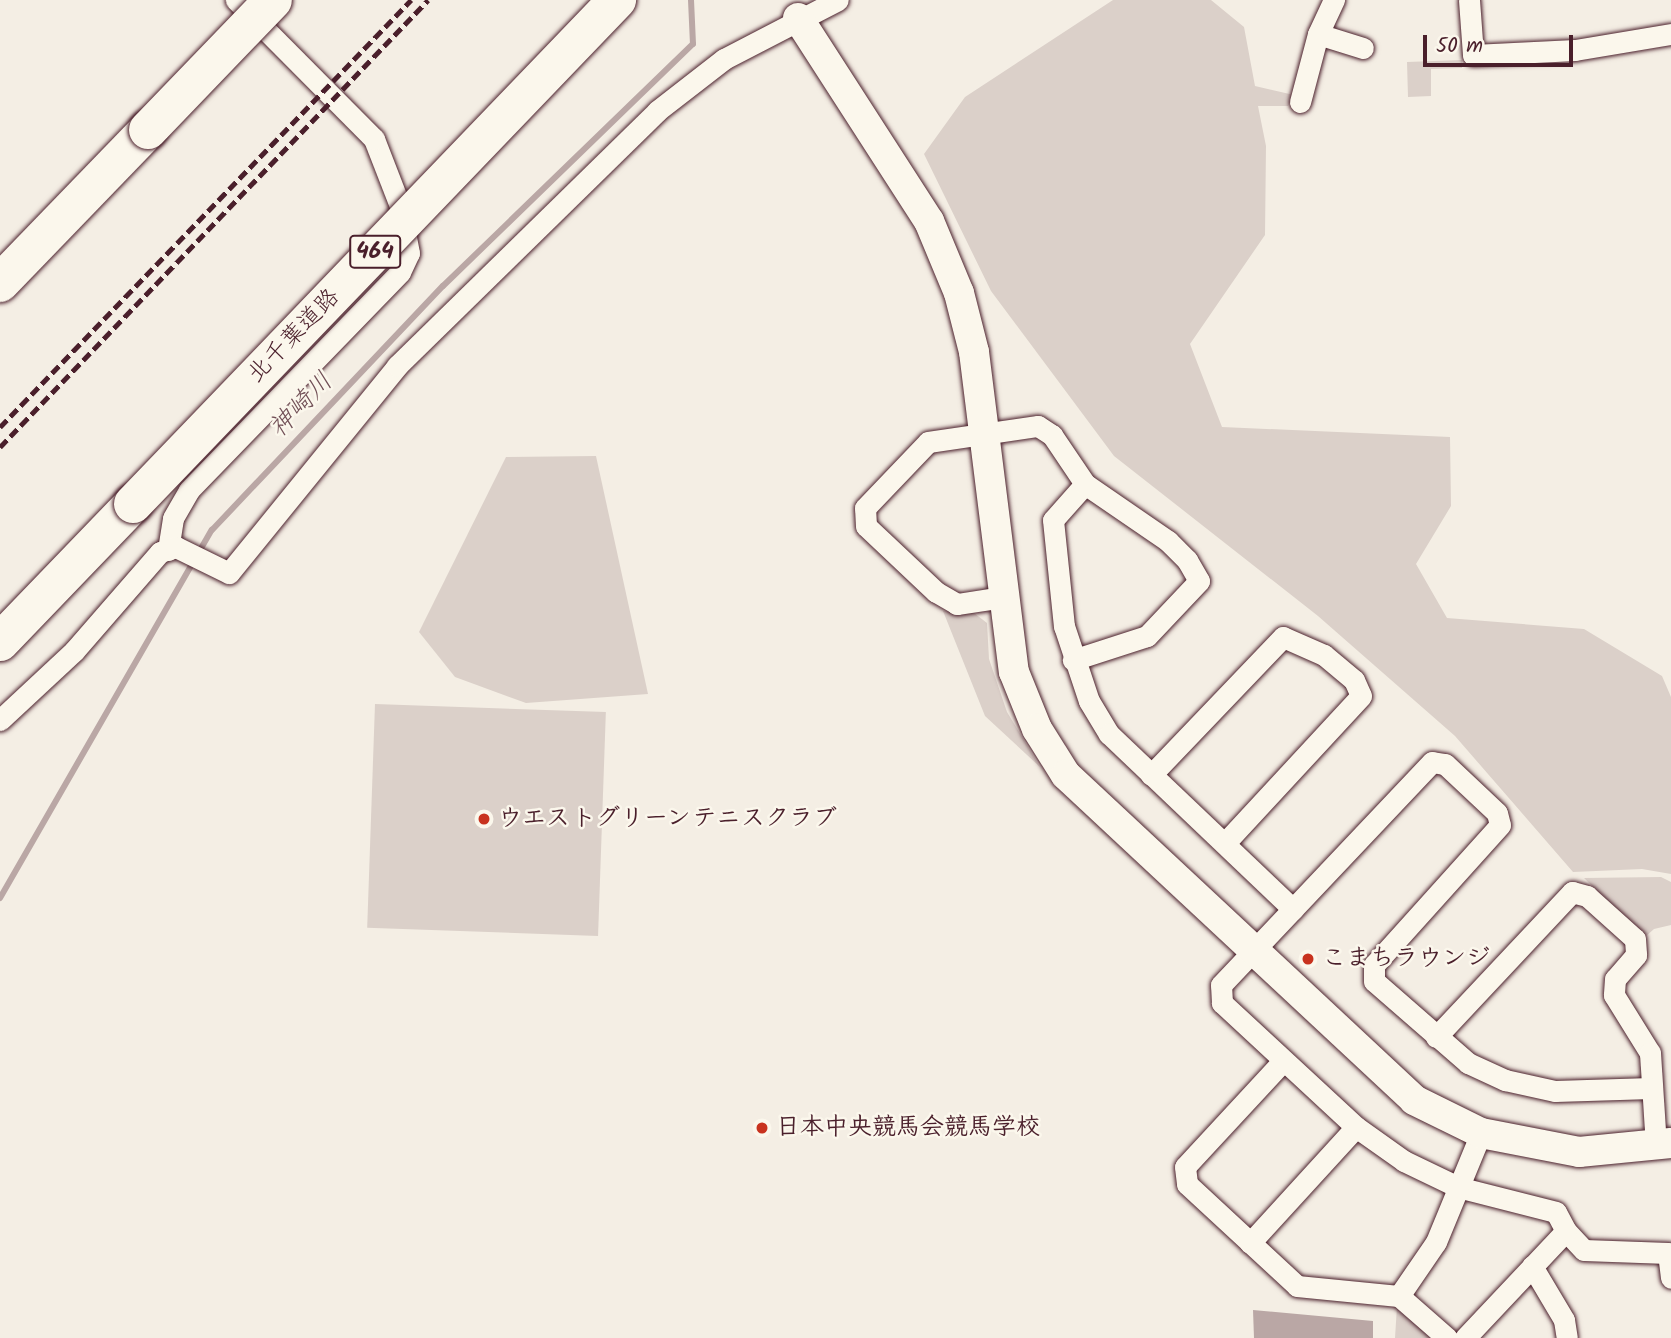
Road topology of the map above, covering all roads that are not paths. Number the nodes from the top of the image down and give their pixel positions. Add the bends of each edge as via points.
1 (236, 0) edge
2 (273, 0) edge
3 (617, 0) edge
4 (838, 0) edge
5 (1334, 0) edge
6 (1469, 0) edge
7 (798, 18) junction
8 (1318, 34) junction
9 (1671, 34) edge
10 (1363, 48) dead end
11 (1300, 102) dead end
12 (0, 283) edge
13 (982, 436) junction
14 (1085, 484) junction
15 (176, 550) junction
16 (1003, 597) junction
17 (0, 642) edge
18 (1073, 660) junction
19 (0, 720) edge
20 (1151, 775) junction
21 (1225, 843) junction
22 (1293, 909) junction
23 (1253, 953) junction
24 (1436, 1037) junction
25 (1283, 1060) junction
26 (1651, 1088) junction
27 (1356, 1127) junction
28 (1481, 1133) junction
29 (1663, 1144) edge
30 (1458, 1187) junction
31 (1566, 1231) junction
32 (1250, 1243) junction
33 (1532, 1266) junction
34 (1671, 1278) edge
35 (1399, 1296) junction
36 (1447, 1338) edge
37 (1465, 1338) edge
38 (1567, 1338) edge

1 - 15 street via 374,139 400,206 409,253 400,272 189,489 173,518
2 - 12 highway, bridge
3 - 17 highway, 北千葉道路 / 464, bridge
4 - 7 street
5 - 8 street
6 - 9 street via 1473,55 1575,50
7 - 13 street via 929,220 960,293 974,352
7 - 15 street via 724,59 657,111 397,366 229,573
8 - 10 street
8 - 11 street
13 - 14 street via 1038,426 1052,435
13 - 16 street
13 - 16 street via 928,443 865,508 866,526 936,592 957,604
14 - 18 street via 1053,520 1064,626
14 - 18 street via 1168,541 1199,581 1147,636
15 - 19 street via 160,552 74,651
16 - 23 street via 1014,672 1037,729 1066,775
18 - 20 street via 1089,701 1109,734
20 - 21 street
20 - 21 street via 1283,636 1324,655 1354,680 1361,696
21 - 22 street
22 - 23 street
22 - 24 street via 1432,762 1445,765 1497,813 1500,824 1374,965 1374,981
23 - 25 street via 1221,985 1222,1003
23 - 28 street via 1386,1079 1435,1112
24 - 26 street via 1468,1063 1505,1080 1555,1091
24 - 26 street via 1572,892 1587,896 1635,939 1636,955 1615,979 1614,995 1650,1053
25 - 27 street
25 - 32 street via 1185,1167 1187,1184
26 - 29 street
27 - 30 street via 1404,1161
27 - 32 street
28 - 29 street via 1579,1152
28 - 30 street
30 - 31 street via 1556,1212
30 - 35 street via 1436,1242
31 - 33 street
31 - 34 street via 1584,1250 1668,1253
32 - 35 street via 1297,1286
33 - 37 street
33 - 38 street via 1564,1320
35 - 36 street

